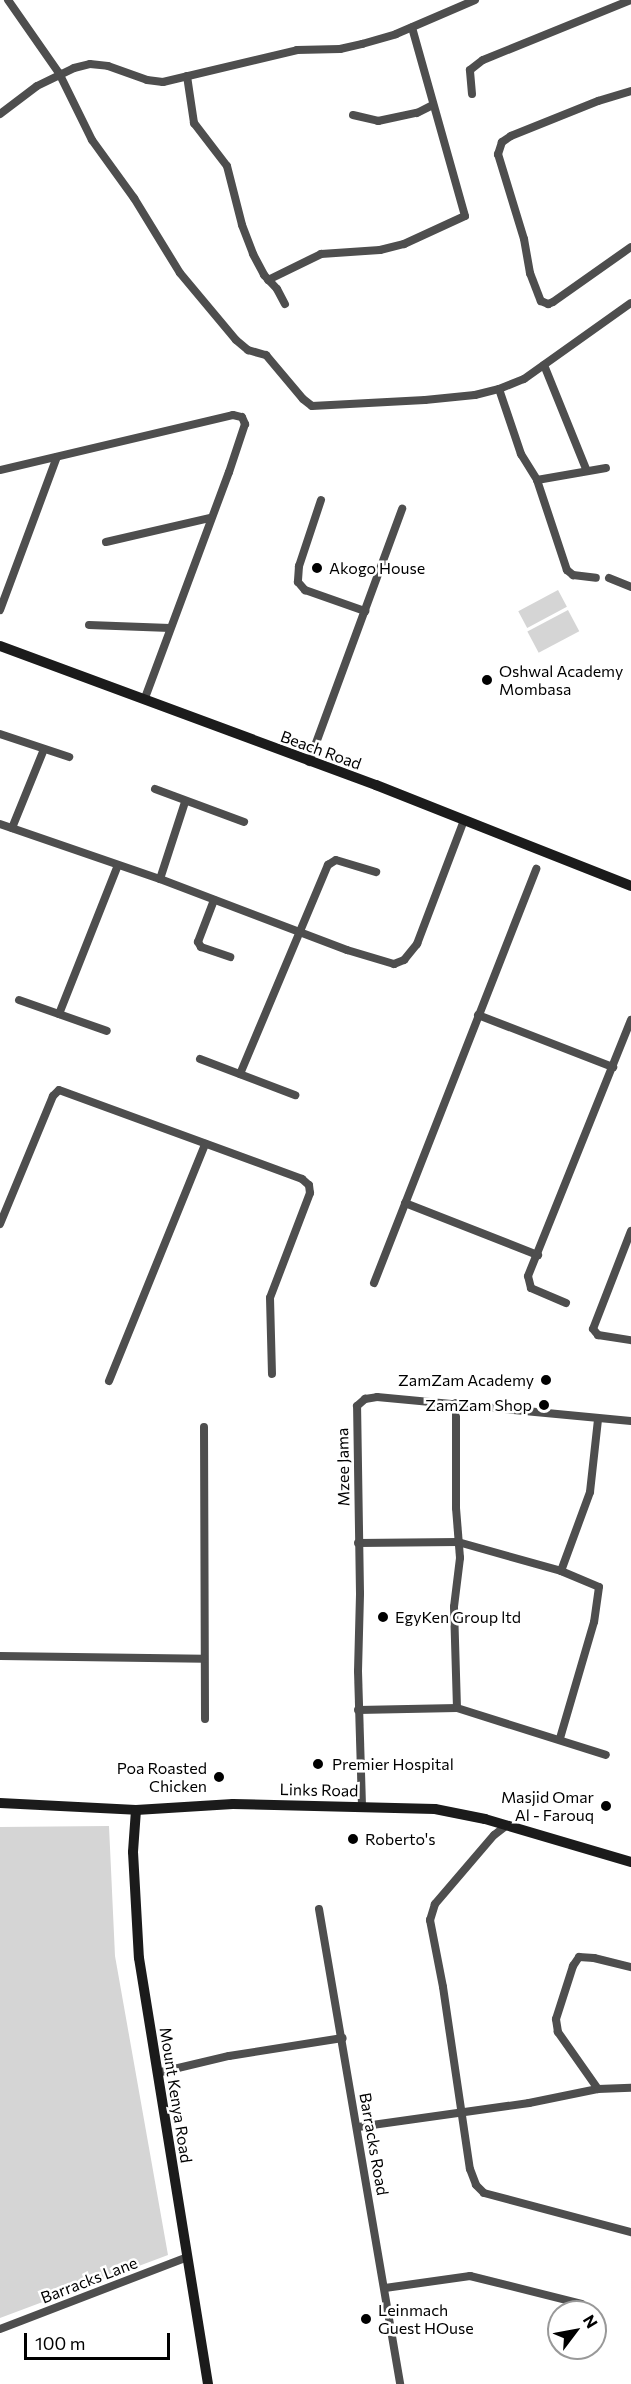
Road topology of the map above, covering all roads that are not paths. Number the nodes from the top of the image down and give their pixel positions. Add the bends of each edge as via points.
1 (8, 0) edge
2 (475, 0) edge
3 (631, 0) edge
4 (412, 27) junction
5 (59, 74) junction
6 (187, 76) junction
7 (631, 91) edge
8 (472, 94) dead end
9 (434, 105) junction
10 (0, 114) edge
11 (353, 115) dead end
12 (631, 247) edge
13 (268, 280) junction
14 (631, 303) edge
15 (285, 304) dead end
16 (544, 365) junction
17 (499, 389) junction
18 (57, 457) junction
19 (606, 468) dead end
20 (0, 470) edge
21 (586, 470) junction
22 (537, 480) junction
23 (321, 500) dead end
24 (402, 509) dead end
25 (210, 518) junction
26 (106, 542) dead end
27 (596, 578) dead end
28 (609, 578) dead end
29 (631, 586) edge
30 (0, 610) edge
31 (365, 611) junction
32 (89, 625) dead end
33 (170, 628) junction
34 (0, 646) edge
35 (144, 700) junction
36 (0, 734) edge
37 (44, 749) junction
38 (69, 757) dead end
39 (309, 762) junction
40 (154, 789) dead end
41 (185, 802) junction
42 (464, 820) junction
43 (244, 822) dead end
44 (0, 824) edge
45 (12, 828) junction
46 (117, 865) junction
47 (536, 869) dead end
48 (375, 872) dead end
49 (160, 879) junction
50 (631, 886) edge
51 (214, 900) junction
52 (300, 931) junction
53 (230, 957) dead end
54 (19, 1000) dead end
55 (59, 1014) junction
56 (478, 1015) junction
57 (631, 1020) edge
58 (107, 1031) dead end
59 (200, 1059) dead end
60 (613, 1066) junction
61 (240, 1074) junction
62 (295, 1095) dead end
63 (205, 1144) junction
64 (405, 1203) junction
65 (0, 1224) edge
66 (631, 1231) edge
67 (538, 1255) junction
68 (374, 1282) dead end
69 (566, 1303) dead end
70 (631, 1340) edge
71 (272, 1374) dead end
72 (109, 1381) dead end
73 (456, 1403) junction
74 (598, 1419) junction
75 (631, 1421) edge
76 (204, 1427) dead end
77 (458, 1542) junction
78 (358, 1543) junction
79 (561, 1571) junction
80 (0, 1656) edge
81 (204, 1659) junction
82 (457, 1708) junction
83 (358, 1710) junction
84 (205, 1719) dead end
85 (560, 1738) junction
86 (606, 1755) dead end
87 (0, 1803) edge
88 (362, 1806) junction
89 (136, 1810) junction
90 (507, 1825) junction
91 (631, 1862) edge
92 (320, 1908) dead end
93 (631, 1967) edge
94 (343, 2038) junction
95 (157, 2073) junction
96 (631, 2088) edge
97 (598, 2089) junction
98 (460, 2111) junction
99 (358, 2127) junction
100 (631, 2232) edge
101 (188, 2257) junction
102 (385, 2288) junction
103 (566, 2300) edge
104 (0, 2329) edge
105 (207, 2384) edge
106 (400, 2384) edge

1 - 5 street
2 - 4 street
3 - 8 street via 483,60 470,70
4 - 6 street via 340,49 297,50
4 - 9 street
5 - 6 street via 90,64 163,82
5 - 10 street
5 - 17 street via 92,140 134,198 180,273 236,340 243,347 266,355 308,404 426,400
6 - 13 street via 192,117 228,166 242,225 258,266
7 - 12 street via 511,136 502,142 498,154 541,301 553,302
9 - 11 street via 417,113 378,121
9 - 13 street via 465,207 464,218 404,244 380,250 321,254
13 - 15 street
14 - 16 street
16 - 17 street
16 - 21 street
17 - 22 street via 521,454
18 - 20 street
18 - 25 street via 240,415 245,424
18 - 30 street
19 - 21 street
21 - 22 street
22 - 27 street via 567,570 573,575
23 - 31 street via 298,566 298,582 305,590
24 - 31 street
25 - 26 street
25 - 33 street
28 - 29 street
31 - 39 street
32 - 33 street
33 - 35 street
34 - 35 main road, Beach Road
35 - 39 main road, Beach Road
36 - 37 street
37 - 38 street
37 - 45 street
39 - 42 main road, Beach Road
40 - 41 street
41 - 43 street
41 - 49 street
42 - 50 main road, Beach Road
42 - 52 street via 424,929 404,960 386,963
44 - 45 street
45 - 46 street
46 - 49 street
46 - 55 street
47 - 56 street
48 - 52 street via 342,861 330,862
49 - 51 street
51 - 52 street
51 - 53 street via 198,942 201,947
52 - 61 street
54 - 55 street
55 - 58 street
56 - 60 street
56 - 64 street
57 - 60 street
59 - 61 street
60 - 67 street
61 - 62 street
63 - 65 street via 59,1090 53,1096
63 - 71 street via 302,1179 311,1189 271,1289
63 - 72 street
64 - 67 street
64 - 68 street
66 - 70 street via 593,1329 598,1335
67 - 69 street via 528,1276 530,1286
73 - 74 street, Mzee Jama
73 - 77 street
73 - 78 street, Mzee Jama via 376,1397 357,1406
74 - 75 street, Mzee Jama
74 - 79 street via 590,1492
76 - 81 street
77 - 78 street
77 - 79 street
77 - 82 street via 454,1607
78 - 83 street, Mzee Jama
79 - 85 street via 594,1583 600,1594
80 - 81 street
81 - 84 street
82 - 83 street
82 - 85 street
83 - 88 street, Mzee Jama
85 - 86 street
87 - 89 main road, Links Road
88 - 89 main road, Links Road via 233,1804
88 - 90 main road, Links Road via 435,1809
89 - 95 main road, Mount Kenya Road via 133,1852 139,1958
90 - 91 main road, Links Road
90 - 98 street via 443,1893 431,1912
92 - 94 street, Barracks Road
93 - 97 street via 579,1958 556,2019 558,2032
94 - 95 street via 229,2056
94 - 99 street, Barracks Road
95 - 101 main road, Mount Kenya Road
96 - 97 street
97 - 98 street
98 - 99 street
98 - 100 street via 470,2169 484,2193
99 - 102 street, Barracks Road
101 - 104 street, Barracks Lane
101 - 105 main road, Mount Kenya Road
102 - 103 street via 470,2276
102 - 106 street, Barracks Road

